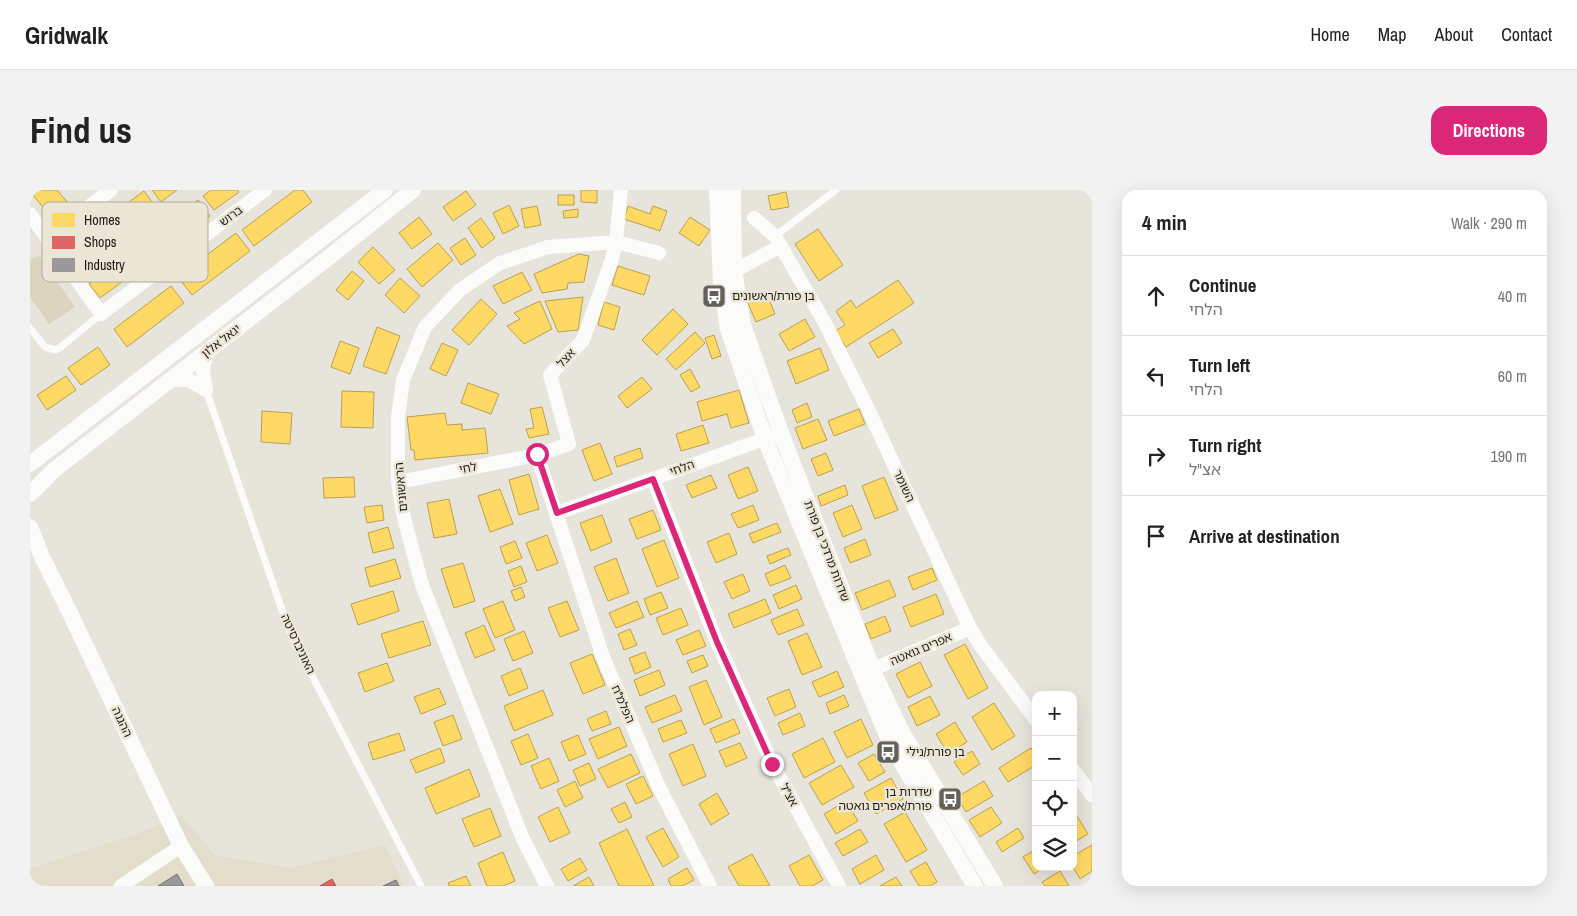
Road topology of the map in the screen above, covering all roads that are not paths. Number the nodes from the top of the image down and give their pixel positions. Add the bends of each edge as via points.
1 (111, 190) edge
2 (265, 190) edge
3 (385, 190) edge
4 (413, 190) edge
5 (622, 190) edge
6 (717, 190) edge
7 (733, 190) edge
8 (836, 190) edge
9 (95, 202) edge
10 (30, 214) edge
11 (754, 218) dead end
12 (42, 231) edge
13 (208, 233) edge
14 (778, 241) junction
15 (616, 242) junction
16 (659, 253) dead end
17 (734, 271) junction
18 (78, 282) edge
19 (143, 282) edge
20 (101, 314) junction
21 (30, 328) edge
22 (206, 353) junction
23 (170, 380) junction
24 (206, 390) junction
25 (782, 433) junction
26 (765, 438) junction
27 (537, 454) junction
28 (30, 464) edge
29 (653, 479) junction
30 (398, 482) junction
31 (30, 494) edge
32 (557, 513) junction
33 (30, 527) edge
34 (36, 553) edge
35 (970, 628) junction
36 (873, 669) junction
37 (1032, 715) edge
38 (1077, 775) edge
39 (1092, 795) edge
40 (181, 846) junction
41 (121, 886) edge
42 (206, 886) edge
43 (421, 886) edge
44 (547, 886) edge
45 (710, 886) edge
46 (839, 886) edge
47 (975, 886) edge
48 (996, 886) edge

1 - 9 street
2 - 13 street, ברוש
3 - 28 street, יגאל אלון
4 - 22 street, יגאל אלון
5 - 15 street
6 - 26 street, שדרות מרדכי בן פורת via 721,283 728,329
7 - 17 street, שדרות מרדכי בן פורת
8 - 14 lane
10 - 12 street
11 - 14 street, השומר
14 - 17 street
14 - 35 street, השומר via 868,408
15 - 16 street, הראשונים
15 - 27 street, אצל via 583,340 550,375 569,444
15 - 30 street, הראשונים via 548,247 500,263 460,290 425,327 403,380 398,416
17 - 25 street, שדרות מרדכי בן פורת via 743,325
18 - 20 street
19 - 20 street, ברוש
20 - 21 lane via 56,350 45,347
22 - 23 street, יגאל אלון
22 - 24 street, האוניברסיטה via 203,371
23 - 24 street via 189,380
23 - 31 street, יגאל אלון via 54,470
24 - 43 lane, האוניברסיטה via 290,633
25 - 26 street, הלחי
25 - 36 street, שדרות מרדכי בן פורת
26 - 29 street, הלחי
26 - 47 street, שדרות מרדכי בן פורת via 890,743
27 - 30 street, לחי
27 - 32 street
29 - 32 street, הלחי
29 - 46 street, אצ"ל via 717,642 772,764
30 - 44 street, הראשונים via 422,585 523,839
32 - 45 street, הפלמ"ח via 603,657 660,787
33 - 34 street, ההגנה
34 - 40 street, ההגנה via 69,611
35 - 36 street, אפרים גואטה
35 - 37 street, השומר
36 - 48 street, שדרות מרדכי בן פורת via 903,734
38 - 39 street
40 - 41 street
40 - 42 street, ההגנה

